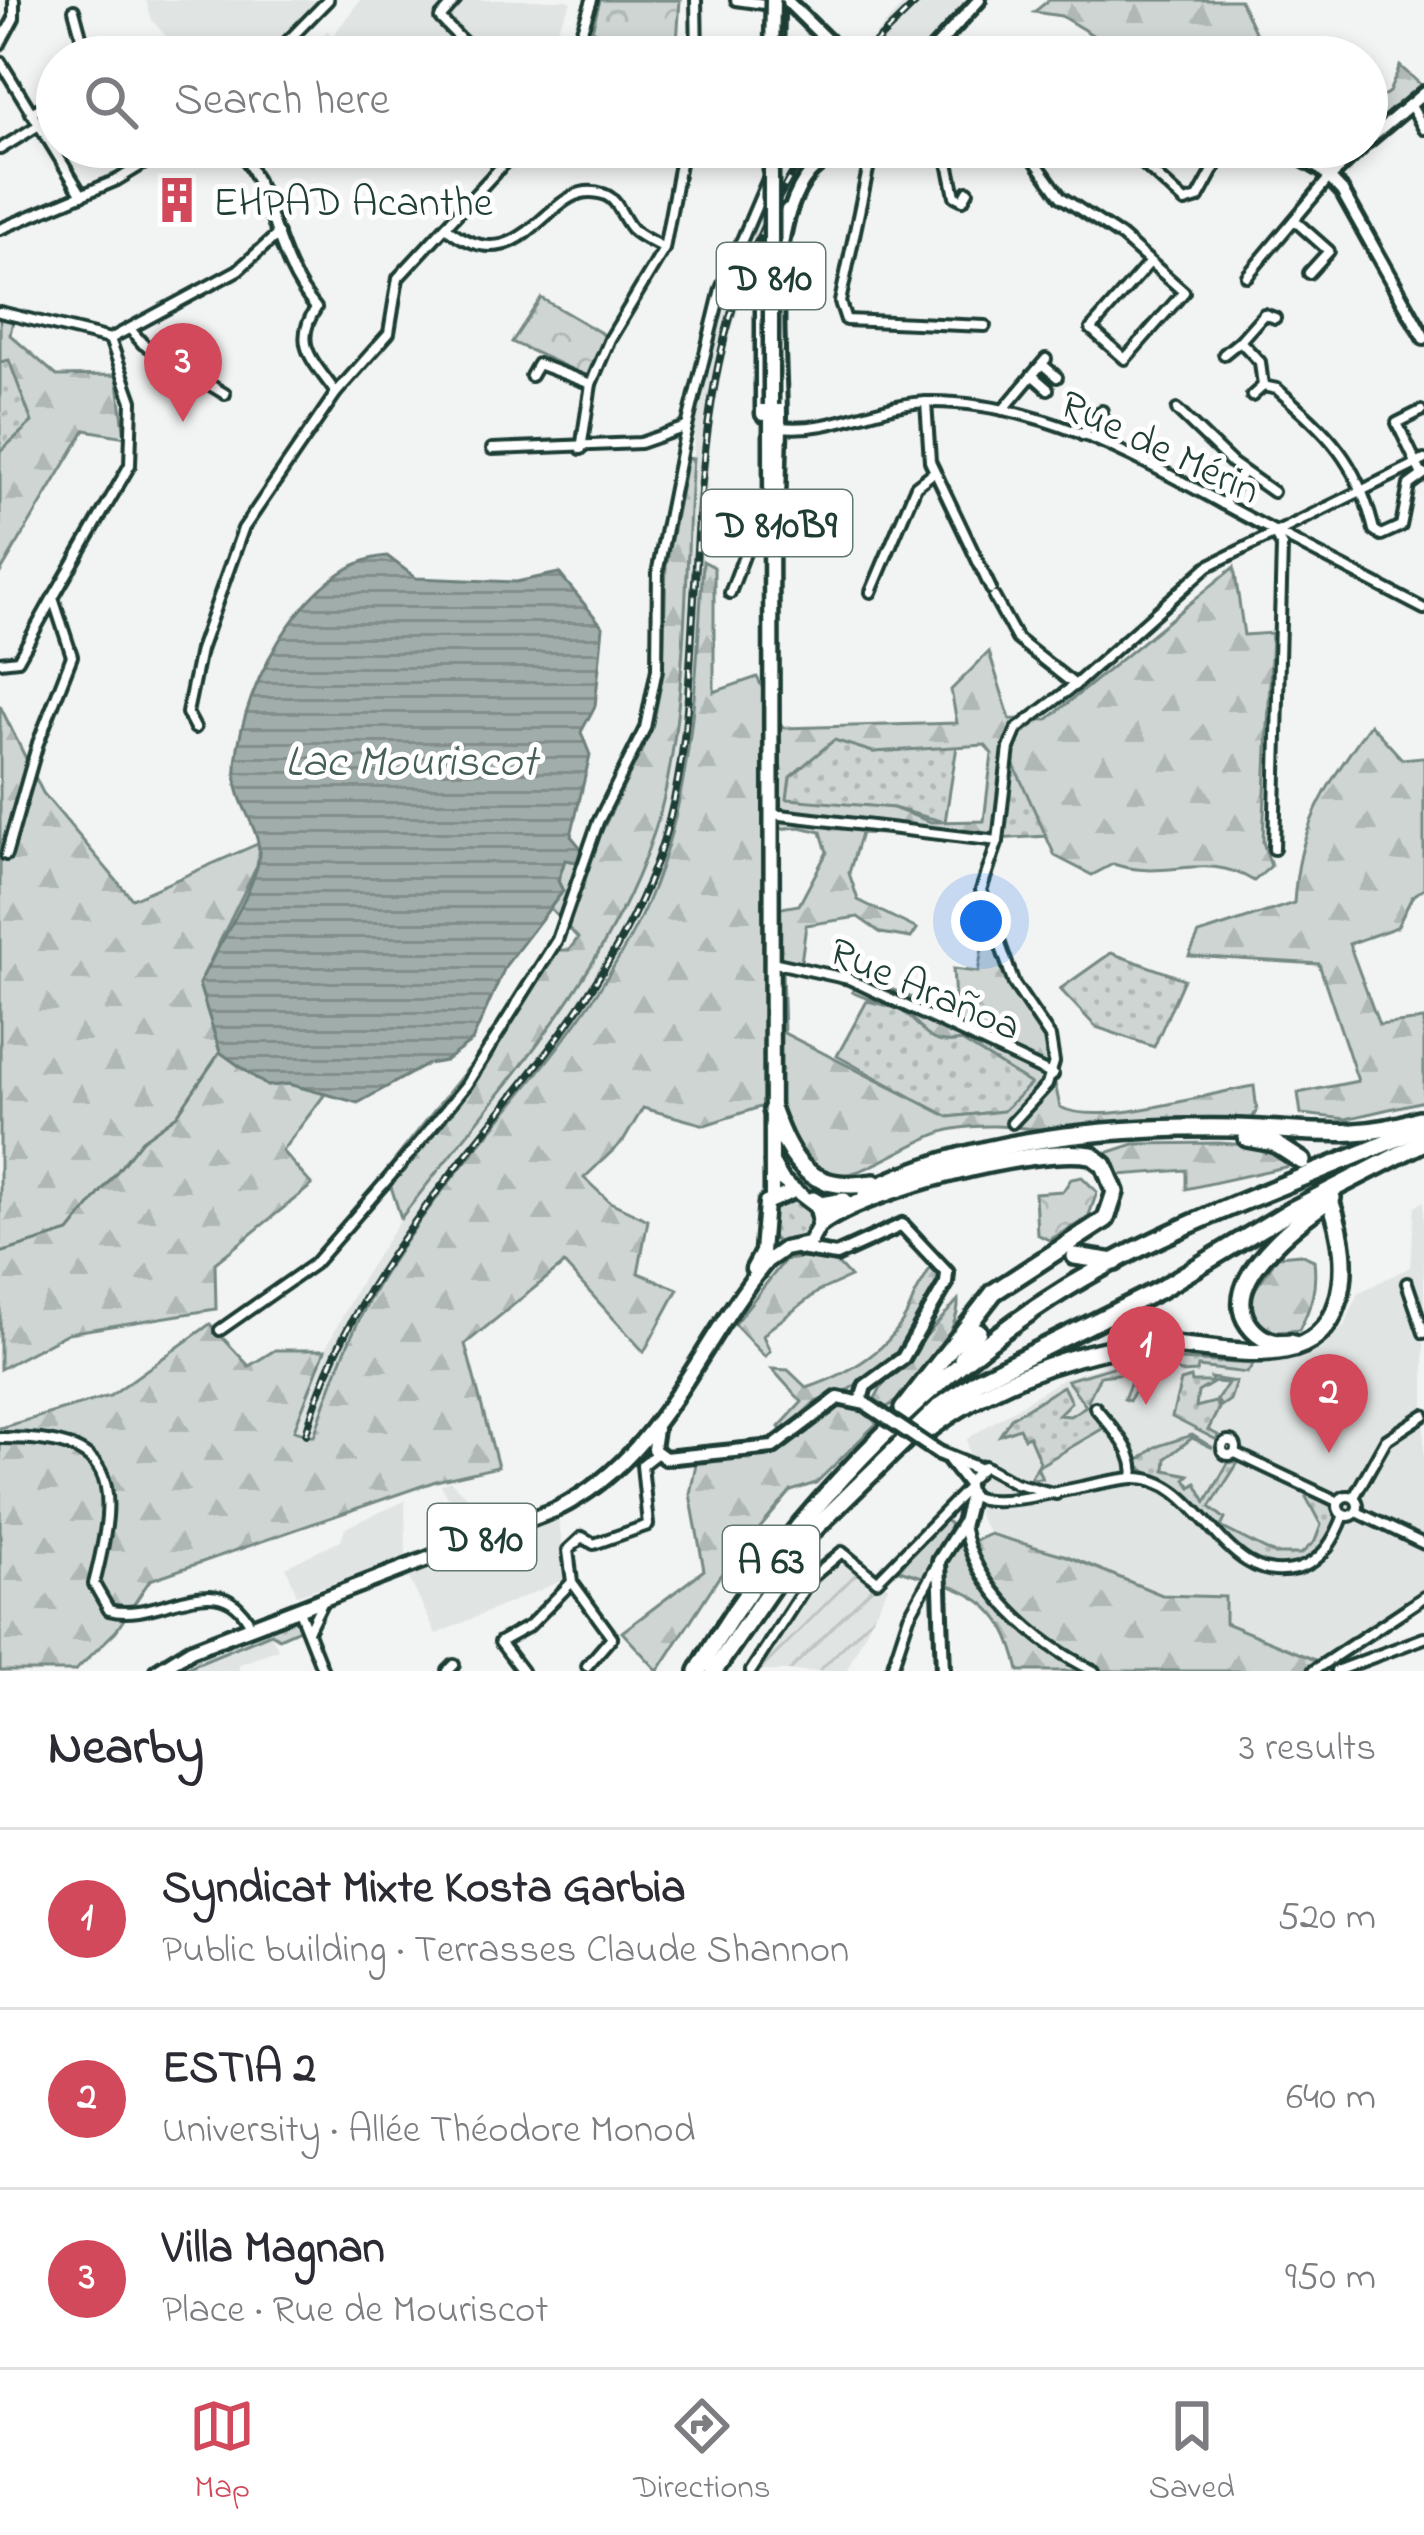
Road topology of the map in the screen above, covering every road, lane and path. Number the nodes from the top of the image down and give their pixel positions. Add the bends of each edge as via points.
1 (14, 0) edge
2 (326, 0) edge
3 (457, 0) edge
4 (579, 0) edge
5 (592, 0) edge
6 (696, 0) edge
7 (736, 0) edge
8 (773, 0) edge
9 (787, 0) edge
10 (979, 0) edge
11 (74, 10) dead end
12 (589, 16) junction
13 (82, 36) edge
14 (292, 36) edge
15 (457, 36) edge
16 (582, 36) edge
17 (697, 36) edge
18 (774, 36) edge
19 (777, 36) edge
20 (823, 36) edge
21 (947, 36) edge
22 (0, 44) edge
23 (0, 61) edge
24 (1424, 93) edge
25 (1411, 104) junction
26 (36, 110) edge
27 (31, 113) junction
28 (36, 120) edge
29 (1388, 124) edge
30 (36, 127) edge
31 (1424, 129) edge
32 (0, 148) edge
33 (65, 168) edge
34 (132, 168) edge
35 (248, 168) edge
36 (500, 168) edge
37 (679, 168) edge
38 (773, 168) edge
39 (774, 168) edge
40 (816, 168) edge
41 (868, 168) edge
42 (947, 168) edge
43 (1040, 168) edge
44 (1148, 168) edge
45 (1214, 168) edge
46 (1316, 168) edge
47 (1339, 168) edge
48 (1330, 177) junction
49 (968, 191) dead end
50 (82, 195) junction
51 (788, 210) junction
52 (1294, 220) junction
53 (447, 228) junction
54 (0, 230) edge
55 (278, 234) junction
56 (664, 249) junction
57 (1150, 262) junction
58 (1309, 273) dead end
59 (1247, 275) dead end
60 (0, 312) edge
61 (1275, 318) dead end
62 (985, 326) dead end
63 (130, 329) junction
64 (1424, 338) edge
65 (110, 339) junction
66 (1240, 341) junction
67 (1224, 354) dead end
68 (1032, 375) junction
69 (531, 376) dead end
70 (1057, 377) dead end
71 (591, 384) junction
72 (1263, 386) junction
73 (1048, 389) dead end
74 (336, 393) junction
75 (226, 394) dead end
76 (1252, 396) dead end
77 (926, 402) junction
78 (1003, 410) junction
79 (1178, 410) dead end
80 (1102, 411) dead end
81 (1421, 411) edge
82 (688, 426) junction
83 (781, 427) junction
84 (1082, 435) junction
85 (492, 448) dead end
86 (581, 449) junction
87 (1420, 462) edge
88 (934, 472) junction
89 (1243, 472) junction
90 (1423, 474) edge
91 (1361, 488) junction
92 (1273, 492) dead end
93 (1223, 504) junction
94 (766, 516) junction
95 (1273, 530) junction
96 (770, 541) junction
97 (871, 592) dead end
98 (730, 593) dead end
99 (53, 598) junction
100 (1424, 609) edge
101 (771, 619) junction
102 (0, 662) edge
103 (1075, 685) junction
104 (195, 728) dead end
105 (771, 814) junction
106 (998, 841) junction
107 (1274, 849) dead end
108 (6, 854) dead end
109 (772, 962) junction
110 (1054, 1075) junction
111 (772, 1110) junction
112 (1424, 1118) edge
113 (1012, 1124) dead end
114 (1216, 1130) junction
115 (1422, 1138) edge
116 (1041, 1154) junction
117 (772, 1163) junction
118 (889, 1180) junction
119 (794, 1191) junction
120 (772, 1197) junction
121 (812, 1200) junction
122 (761, 1228) junction
123 (819, 1228) junction
124 (800, 1249) junction
125 (784, 1250) junction
126 (829, 1253) junction
127 (1075, 1256) dead end
128 (1118, 1262) junction
129 (1407, 1283) dead end
130 (1066, 1288) junction
131 (1040, 1291) dead end
132 (220, 1330) dead end
133 (978, 1331) dead end
134 (1424, 1334) edge
135 (949, 1378) junction
136 (866, 1386) junction
137 (847, 1397) junction
138 (865, 1403) junction
139 (1095, 1407) dead end
140 (666, 1411) junction
141 (1424, 1415) edge
142 (0, 1438) edge
143 (639, 1446) junction
144 (1235, 1453) dead end
145 (656, 1454) junction
146 (884, 1457) junction
147 (945, 1457) junction
148 (976, 1468) junction
149 (1000, 1476) junction
150 (1133, 1478) junction
151 (837, 1482) junction
152 (968, 1489) junction
153 (1056, 1494) junction
154 (1354, 1497) junction
155 (994, 1498) junction
156 (983, 1502) junction
157 (1339, 1502) junction
158 (1357, 1512) junction
159 (1343, 1515) junction
160 (963, 1521) junction
161 (1424, 1544) edge
162 (939, 1561) junction
163 (572, 1582) junction
164 (1424, 1597) edge
165 (325, 1598) junction
166 (298, 1608) junction
167 (250, 1626) junction
168 (308, 1632) junction
169 (1424, 1638) edge
170 (587, 1666) dead end
171 (157, 1671) edge
172 (323, 1671) edge
173 (522, 1671) edge
174 (698, 1671) edge
175 (714, 1671) edge
176 (751, 1671) edge
177 (891, 1671) edge
178 (943, 1671) edge
179 (1094, 1671) edge
180 (1312, 1671) edge
181 (1336, 1671) edge

1 - 22 street
2 - 14 street
3 - 15 street via 440,18
4 - 12 street
5 - 12 street
6 - 17 street
7 - 19 street via 771,5 779,14
8 - 18 main road, bridge
9 - 20 street
10 - 21 street
11 - 13 street
12 - 16 street
23 - 27 street
24 - 25 street
25 - 29 street
25 - 31 street
26 - 27 street
27 - 28 street
30 - 32 street
33 - 50 street
34 - 50 street
35 - 55 street
36 - 53 street
37 - 56 street
38 - 82 street via 713,315
39 - 96 main road, D 810, bridge
40 - 51 street
41 - 62 street via 840,302 846,320
42 - 49 street via 955,196 963,200
43 - 57 street via 1061,197
44 - 45 street via 1185,202 1198,198
46 - 48 street
47 - 48 street
48 - 52 street
48 - 64 street
50 - 54 street
51 - 83 street, D 810B9
51 - 94 main road via 763,261
52 - 58 street via 1329,251
52 - 59 street
53 - 56 street via 473,245 501,245 579,194 599,192 632,229
53 - 74 street via 398,278 389,333
55 - 63 street via 238,270
55 - 74 street via 290,278 316,308 304,342
56 - 71 street
57 - 57 street via 1184,292 1125,359 1091,329
60 - 65 street
61 - 66 street via 1264,314
63 - 65 street
63 - 75 street
65 - 99 street via 132,401 130,465
66 - 67 street
66 - 72 street via 1260,362
68 - 70 street via 1044,362
68 - 73 street
68 - 78 street
69 - 71 street via 538,364
71 - 86 street
72 - 76 street
72 - 91 street via 1336,442
74 - 104 street via 243,530 200,650 187,713
77 - 78 street, Rue de Mérin
77 - 83 street, Rue de Mérin via 881,406 843,425
77 - 88 street
78 - 84 street, Rue de Mérin
79 - 89 street
80 - 84 street
81 - 87 street via 1397,424
82 - 86 street via 640,443
82 - 132 street via 658,568 657,669 645,728 598,822 557,940 466,1085 414,1149 314,1264
83 - 101 main road, D 810B9
84 - 93 street, Rue de Mérin
85 - 86 street
87 - 90 street
87 - 91 street
88 - 97 street via 916,486
88 - 103 street via 1017,639
89 - 92 street
89 - 93 street
90 - 91 street via 1409,485 1394,533 1374,530
91 - 95 street
93 - 95 street, Rue de Mérin
94 - 96 main road
94 - 98 street
95 - 100 street
95 - 103 street via 1208,566
95 - 107 street, Rue de Mérin via 1282,546
96 - 101 main road, D 810
99 - 102 street via 18,660
99 - 108 street via 72,656
101 - 105 main road, D 810
103 - 106 street via 1017,729
105 - 106 street
105 - 109 main road, D 810
106 - 110 street via 981,890 1014,984 1050,1037
109 - 110 street, Rue Arañoa via 849,979
109 - 111 main road, D 810
110 - 113 street
111 - 117 main road, D 810
111 - 118 highway via 785,1147 815,1178 844,1188
112 - 114 highway via 1378,1131
114 - 116 highway via 1277,1138 1304,1160 1274,1143 1220,1137 1123,1140
114 - 118 highway via 1011,1145
115 - 128 highway, A 63 via 1206,1217
115 - 146 highway, A 63 via 1225,1256 978,1380
115 - 146 highway via 1319,1206 1252,1272 1244,1318 1264,1339 1300,1342 1331,1304 1337,1254 1330,1204 1340,1234 1340,1298 1306,1344 1264,1352 1155,1343 1092,1354 1001,1384
116 - 123 highway via 892,1191 836,1212
116 - 151 highway via 1091,1155 1104,1165 1115,1192 1106,1219 994,1292
117 - 119 main road
117 - 120 main road, D 810
118 - 121 highway via 832,1204
119 - 120 main road
119 - 121 main road
120 - 122 main road
121 - 123 main road
122 - 125 main road
122 - 143 main road, D 810 via 762,1252 749,1277
123 - 124 main road
123 - 126 street
124 - 125 main road
124 - 126 street
125 - 140 main road, D 810 via 759,1271
126 - 136 street via 902,1225 941,1263 946,1283 903,1358
127 - 128 highway
128 - 130 highway, A 63
129 - 134 street
130 - 131 highway
130 - 135 highway, A 63
133 - 135 highway
135 - 151 highway, A 63
136 - 137 street
136 - 138 street
137 - 138 street
137 - 145 street via 825,1403 773,1447
138 - 147 street, bridge
139 - 150 street via 1132,1461
140 - 143 main road, D 810
140 - 145 street via 654,1433
141 - 154 street via 1386,1440
142 - 167 street via 53,1438 100,1464 104,1546 94,1584 109,1610 126,1615 177,1600 230,1598
143 - 165 main road, D 810 via 582,1497
144 - 157 street
145 - 163 street via 642,1466 648,1525 594,1544 583,1537 566,1557
146 - 175 highway, A 63 via 784,1564
147 - 148 street
147 - 152 street
148 - 149 street
148 - 152 street
149 - 153 street
149 - 155 street
150 - 153 street
150 - 159 street via 1163,1484 1233,1552 1274,1570 1316,1560
151 - 174 highway, A 63 via 755,1580
152 - 156 street
152 - 160 street
152 - 176 street via 877,1581 842,1552 811,1579
153 - 155 street
154 - 157 street
154 - 158 street
155 - 156 street
156 - 160 street
157 - 159 street
158 - 159 street
158 - 161 street
160 - 162 street
160 - 179 street via 977,1568 1015,1612 1057,1653
162 - 177 street
162 - 178 street
163 - 170 street via 612,1637
163 - 173 street via 529,1626 500,1642
164 - 180 street
165 - 166 main road, D 810
165 - 168 street
166 - 167 main road, D 810
166 - 168 street
167 - 171 main road, D 810
168 - 172 street
169 - 181 street

